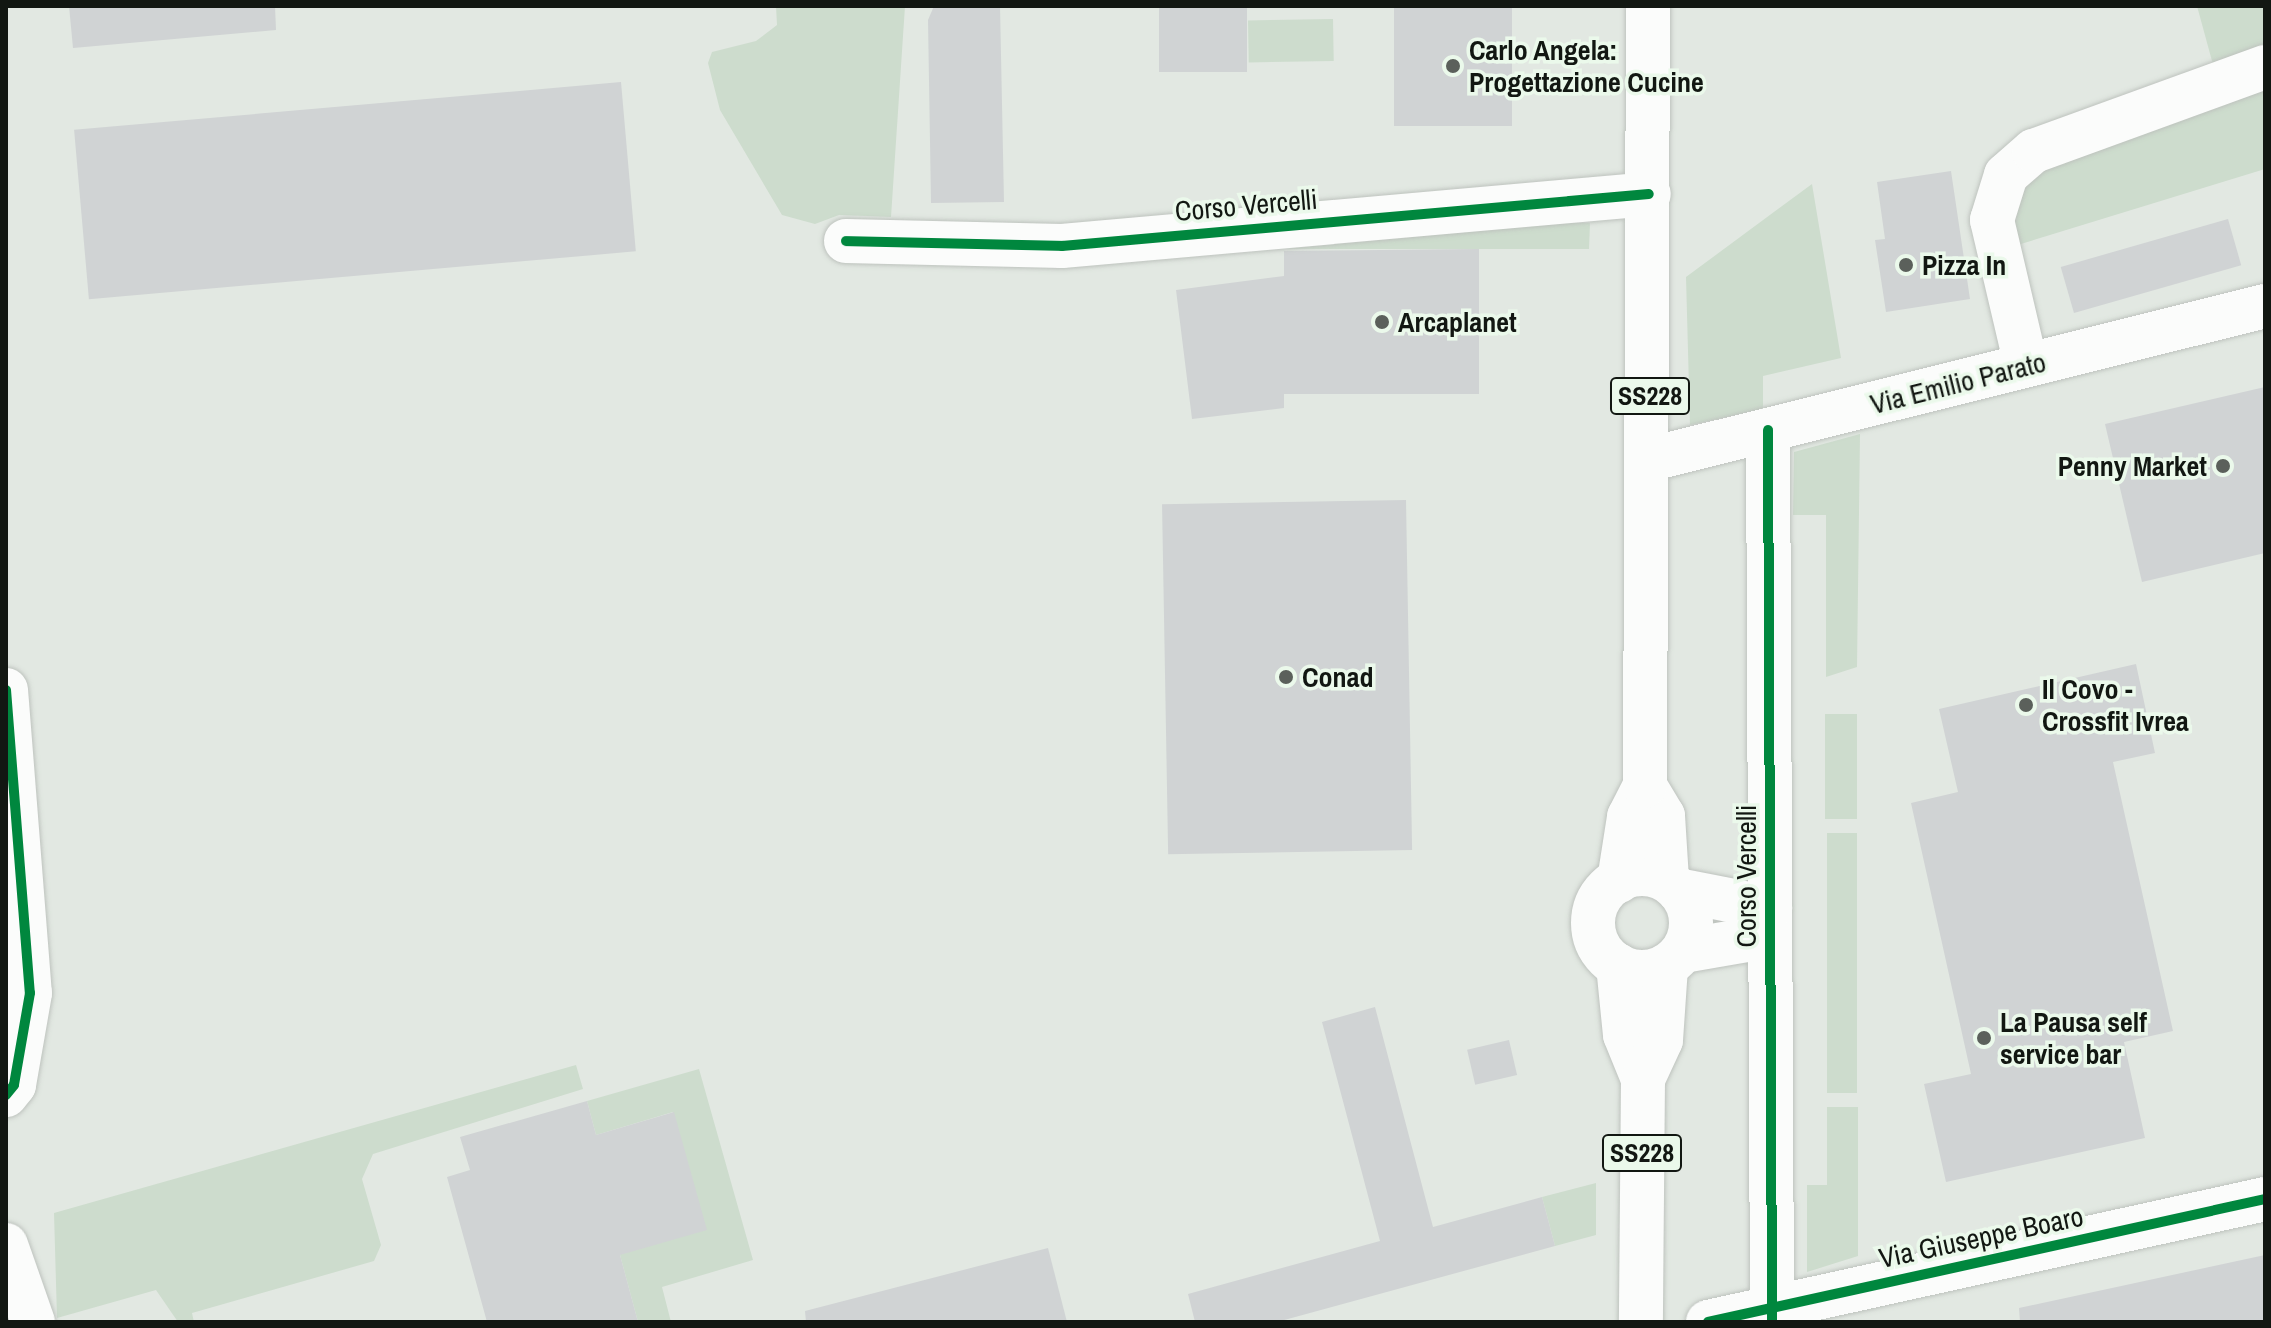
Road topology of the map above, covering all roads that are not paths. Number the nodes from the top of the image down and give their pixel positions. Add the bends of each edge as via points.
1 (1648, 6) edge
2 (2265, 67) edge
3 (1649, 194) junction
4 (846, 241) dead end
5 (2265, 306) edge
6 (2026, 365) junction
7 (1768, 430) junction
8 (1651, 459) junction
9 (6, 690) edge
10 (1645, 786) junction
11 (1619, 881) junction
12 (1673, 885) junction
13 (1770, 922) junction
14 (1674, 959) junction
15 (1618, 965) junction
16 (1643, 1079) junction
17 (6, 1095) edge
18 (2265, 1199) edge
19 (6, 1245) edge
20 (1772, 1315) edge
21 (33, 1322) edge
22 (1641, 1322) edge
23 (1708, 1322) edge

1 - 3 street, SS228
2 - 6 street via 2034,151 2006,175 1992,220
3 - 4 street, Corso Vercelli via 1035,247
3 - 8 street, SS228
5 - 6 street, Via Emilio Parato
6 - 7 street, Via Emilio Parato
7 - 8 street, Via Emilio Parato
7 - 13 street, Corso Vercelli
8 - 10 street, SS228
9 - 17 street via 30,993 14,1085
10 - 11 street, SS228 via 1629,817
10 - 12 street, SS228 via 1663,816
11 - 12 street via 1637,874
11 - 15 street via 1600,899 1593,928
12 - 13 street, Corso Vercelli
12 - 14 street via 1691,919
13 - 14 street, Corso Vercelli
13 - 20 street, Corso Vercelli
14 - 15 street via 1638,972
14 - 16 street, SS228 via 1661,1040
15 - 16 street, SS228 via 1625,1035
16 - 22 street, SS228
18 - 20 street, Via Giuseppe Boaro
19 - 21 street
20 - 23 street, Via Giuseppe Boaro

